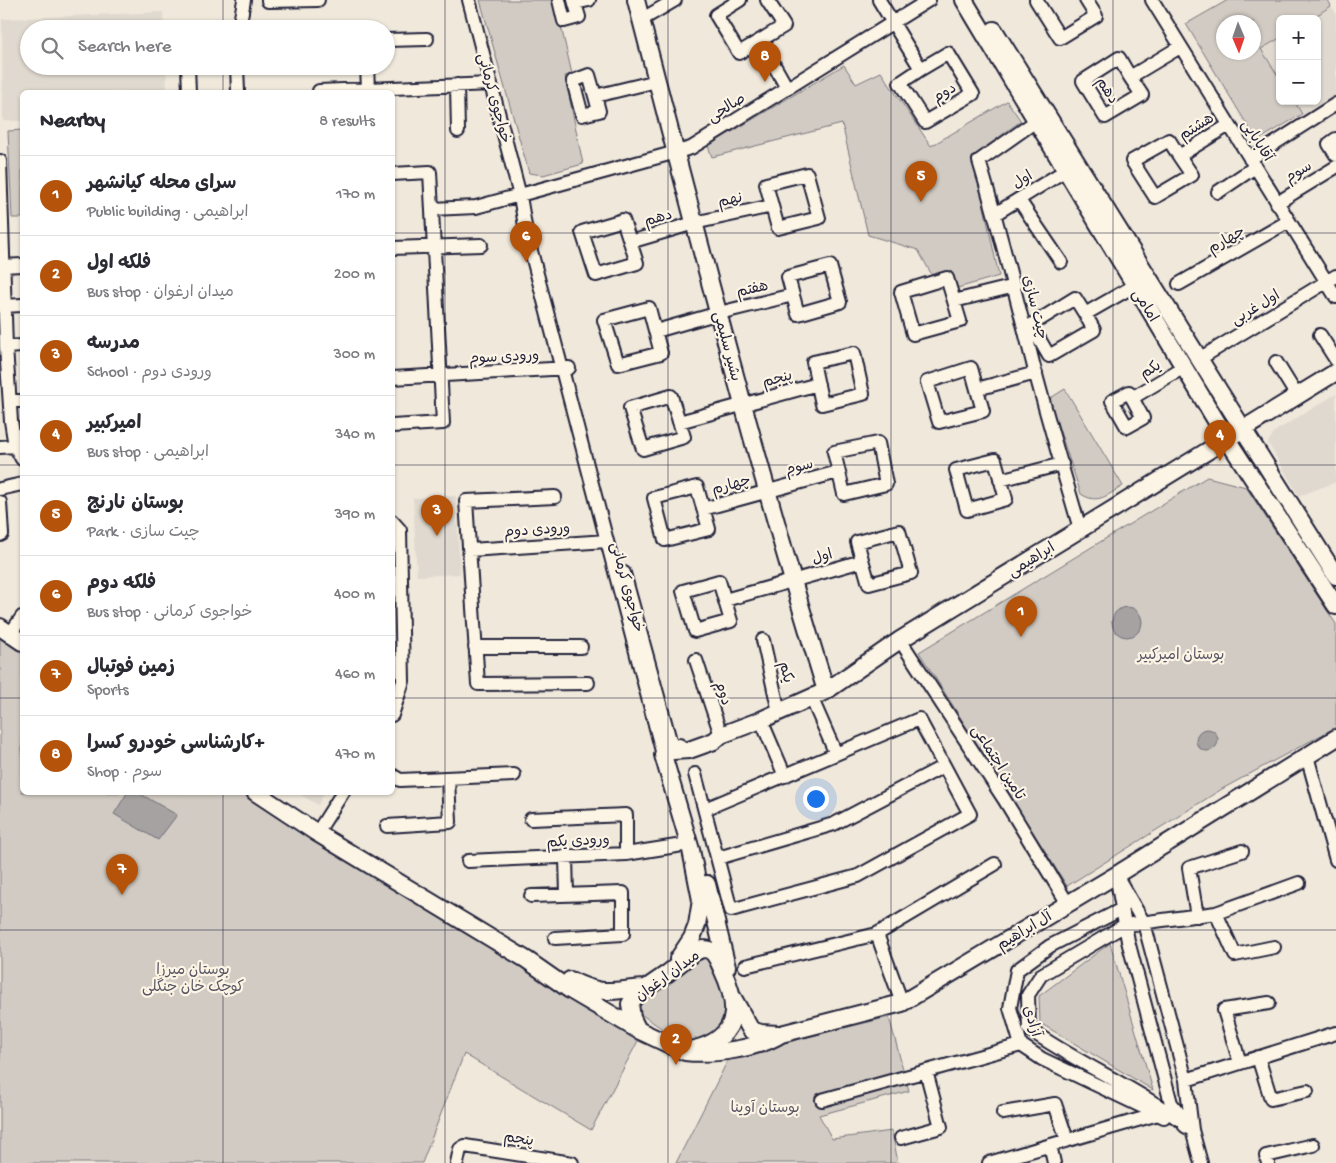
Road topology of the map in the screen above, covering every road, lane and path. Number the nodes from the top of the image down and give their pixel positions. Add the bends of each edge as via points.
1 (244, 0) edge
2 (268, 0) edge
3 (318, 0) edge
4 (469, 0) edge
5 (559, 0) edge
6 (589, 0) edge
7 (636, 0) edge
8 (675, 0) edge
9 (740, 0) edge
10 (767, 0) edge
11 (879, 0) edge
12 (929, 0) edge
13 (964, 0) edge
14 (976, 0) edge
15 (1036, 0) edge
16 (1086, 0) edge
17 (1152, 0) edge
18 (575, 2) edge
19 (240, 20) edge
20 (641, 20) junction
21 (892, 23) junction
22 (427, 39) dead end
23 (395, 40) edge
24 (761, 42) junction
25 (1180, 46) junction
26 (921, 69) junction
27 (188, 75) edge
28 (237, 75) edge
29 (367, 75) edge
30 (1130, 77) junction
31 (657, 81) junction
32 (491, 84) junction
33 (457, 85) junction
34 (787, 88) junction
35 (368, 89) junction
36 (189, 90) edge
37 (238, 90) edge
38 (352, 90) edge
39 (595, 96) dead end
40 (1336, 104) edge
41 (1036, 120) junction
42 (1229, 124) junction
43 (458, 131) dead end
44 (1336, 139) edge
45 (676, 153) junction
46 (1336, 155) edge
47 (1179, 156) junction
48 (0, 161) edge
49 (1253, 163) junction
50 (1336, 167) edge
51 (1066, 170) junction
52 (395, 174) edge
53 (1218, 192) dead end
54 (520, 196) junction
55 (1020, 200) junction
56 (1278, 203) junction
57 (772, 206) junction
58 (432, 209) junction
59 (995, 214) junction
60 (1289, 221) junction
61 (694, 224) junction
62 (630, 242) junction
63 (482, 245) dead end
64 (434, 247) junction
65 (395, 248) edge
66 (1061, 262) dead end
67 (20, 265) edge
68 (3, 266) junction
69 (1331, 279) edge
70 (1179, 284) dead end
71 (1015, 286) junction
72 (1134, 286) junction
73 (793, 296) junction
74 (1336, 297) edge
75 (954, 301) junction
76 (20, 305) edge
77 (4, 306) junction
78 (719, 313) junction
79 (1085, 314) junction
80 (656, 331) junction
81 (1320, 335) dead end
82 (20, 346) edge
83 (6, 347) junction
84 (1199, 359) junction
85 (1336, 360) edge
86 (1276, 362) dead end
87 (1184, 367) junction
88 (565, 368) junction
89 (1336, 372) edge
90 (1036, 373) junction
91 (441, 376) junction
92 (395, 378) edge
93 (818, 384) junction
94 (977, 389) junction
95 (1297, 396) junction
96 (1132, 398) dead end
97 (16, 401) edge
98 (744, 404) junction
99 (679, 422) junction
100 (395, 426) edge
101 (1243, 429) junction
102 (1227, 439) junction
103 (0, 446) edge
104 (15, 446) junction
105 (20, 455) edge
106 (1062, 464) junction
107 (838, 472) junction
108 (1000, 480) junction
109 (20, 484) edge
110 (0, 489) edge
111 (768, 492) junction
112 (555, 497) dead end
113 (0, 502) edge
114 (703, 509) junction
115 (395, 524) edge
116 (1080, 529) junction
117 (0, 534) edge
118 (607, 541) junction
119 (470, 550) junction
120 (396, 557) edge
121 (862, 561) junction
122 (1336, 576) edge
123 (792, 582) junction
124 (725, 600) junction
125 (397, 604) edge
126 (1336, 606) edge
127 (20, 619) edge
128 (11, 635) edge
129 (763, 640) dead end
130 (900, 640) junction
131 (475, 647) junction
132 (581, 647) dead end
133 (696, 660) dead end
134 (588, 683) dead end
135 (819, 694) junction
136 (395, 706) edge
137 (779, 712) junction
138 (761, 720) junction
139 (721, 735) junction
140 (1336, 738) edge
141 (668, 753) junction
142 (836, 754) junction
143 (1307, 756) junction
144 (944, 766) junction
145 (695, 774) dead end
146 (514, 775) dead end
147 (785, 776) junction
148 (395, 777) edge
149 (448, 778) junction
150 (260, 795) edge
151 (341, 795) edge
152 (705, 809) junction
153 (531, 819) dead end
154 (387, 826) dead end
155 (317, 832) junction
156 (689, 844) junction
157 (1242, 851) dead end
158 (626, 854) junction
159 (566, 857) junction
160 (718, 858) junction
161 (1336, 860) edge
162 (468, 861) dead end
163 (995, 864) dead end
164 (1116, 876) junction
165 (1299, 883) dead end
166 (567, 895) junction
167 (531, 896) dead end
168 (1068, 904) junction
169 (1122, 909) junction
170 (1216, 914) junction
171 (1197, 916) junction
172 (1144, 923) junction
173 (1125, 925) junction
174 (877, 934) junction
175 (555, 938) dead end
176 (1274, 947) dead end
177 (527, 960) junction
178 (745, 966) dead end
179 (670, 970) junction
180 (727, 980) junction
181 (647, 987) junction
182 (732, 998) junction
183 (1270, 1002) dead end
184 (902, 1003) junction
185 (638, 1030) junction
186 (1336, 1033) edge
187 (781, 1034) junction
188 (1021, 1045) junction
189 (685, 1052) junction
190 (1258, 1057) junction
191 (1240, 1063) junction
192 (926, 1071) junction
193 (1186, 1080) junction
194 (1307, 1090) dead end
195 (822, 1100) dead end
196 (1003, 1113) dead end
197 (1158, 1114) junction
198 (1192, 1130) junction
199 (901, 1138) dead end
200 (1067, 1140) junction
201 (1050, 1145) junction
202 (1313, 1145) dead end
203 (457, 1163) edge
204 (572, 1163) edge
205 (989, 1163) edge
206 (1054, 1163) edge
207 (1201, 1163) edge
208 (1268, 1163) edge

1 - 19 street
2 - 3 street
4 - 32 street, خواجوی کرمانی
5 - 18 street via 564,22 579,17
6 - 18 street
7 - 20 main road, بشیر سلیمی
8 - 20 street
9 - 24 street via 716,15 739,53
10 - 24 street via 784,26
11 - 21 street
12 - 21 street, صالحی
13 - 41 main road, امامی
14 - 84 main road, امامی
15 - 16 street via 1060,38 1096,16
17 - 25 street, آقابابایی
20 - 31 main road, بشیر سلیمی
21 - 26 street, دوم
21 - 34 street, صالحی
22 - 23 street
24 - 34 street
25 - 30 street, دهم
25 - 42 street, آقابابایی
26 - 26 street, دوم via 948,53 973,94 925,122 900,83
27 - 36 street
28 - 37 street
29 - 35 street
30 - 30 street, دهم via 1142,95 1105,117 1083,81 1119,58
31 - 39 street
31 - 45 main road, بشیر سلیمی
32 - 33 street
32 - 54 street, خواجوی کرمانی
33 - 35 street
33 - 43 street
34 - 45 street, صالحی via 691,148
35 - 38 street
40 - 49 street
41 - 51 main road, امامی
41 - 59 street, چیت سازی via 979,161
42 - 47 street, هشتم
42 - 49 street, آقابابایی
44 - 46 street via 1329,144
45 - 54 street, صالحی
45 - 61 main road, بشیر سلیمی
47 - 47 street, هشتم via 1192,175 1154,197 1132,161 1169,140
48 - 68 street
49 - 53 street
49 - 56 street, آقابابایی
50 - 56 street, سوم
51 - 55 street, اول
51 - 72 main road, امامی
52 - 58 street via 430,172
54 - 58 street, صالحی via 476,207
54 - 88 street, خواجوی کرمانی via 532,229
55 - 59 street, اول
55 - 66 street
56 - 60 street, آقابابایی
57 - 57 street via 778,228 819,218 807,174 766,184
57 - 61 street, نهم
58 - 64 street
59 - 71 street, چیت سازی
60 - 69 street, آقابابایی
60 - 70 street, چهارم
61 - 62 street, دهم
61 - 78 main road, بشیر سلیمی
62 - 62 street via 636,263 596,275 582,232 624,220
63 - 64 street
64 - 65 street
64 - 91 street
67 - 68 street
68 - 77 street
69 - 74 street, آقابابایی
69 - 84 street, اول غربی
71 - 75 street
71 - 90 street, چیت سازی
72 - 79 street
72 - 87 main road, امامی
73 - 73 street via 788,277 830,266 840,302 798,314
73 - 78 street, هفتم
75 - 75 street via 960,321 913,334 901,292 947,278
76 - 77 street
77 - 83 street
78 - 80 street
78 - 98 main road, بشیر سلیمی
79 - 79 street via 1094,330 1049,356 1032,325 1075,298
80 - 80 street via 661,353 618,364 604,320 649,308
81 - 85 street
82 - 83 street
83 - 97 street
84 - 87 main road
84 - 101 main road, امامی
86 - 95 street
87 - 96 street, یکم
87 - 102 main road, امامی
88 - 91 street, ورودی سوم
88 - 118 street, خواجوی کرمانی
88 - 141 street, خواجوی کرمانی
89 - 95 main road, ابراهیمی
90 - 94 street
90 - 106 street, چیت سازی
91 - 92 street, ورودی سوم
91 - 100 street via 443,423
93 - 93 street via 822,404 863,394 854,353 813,362
93 - 98 street, پنجم
94 - 94 street via 984,411 939,422 927,382 971,368
95 - 101 main road, ابراهیمی
97 - 104 street
98 - 99 street, پنجم
98 - 111 main road, بشیر سلیمی
99 - 99 street via 684,437 643,448 630,408 671,396
101 - 102 main road, ابراهیمی
101 - 122 main road, امامی
102 - 116 main road, ابراهیمی
102 - 126 main road, امامی
103 - 104 street
104 - 105 street
106 - 108 street
106 - 116 street, چیت سازی
107 - 107 street via 844,494 886,484 878,442 834,452
107 - 111 street, سوم
108 - 108 street via 1006,499 967,510 956,470 995,460
109 - 110 street
111 - 114 street, چهارم
111 - 123 main road, بشیر سلیمی
112 - 119 street via 466,501
113 - 117 street
114 - 114 street via 709,529 665,540 654,498 697,487
115 - 120 street via 400,530
116 - 130 main road, ابراهیمی
118 - 119 street, ورودی دوم
118 - 141 street, خواجوی کرمانی
119 - 131 street
120 - 125 street
121 - 121 street via 869,584 911,573 900,531 857,542
121 - 123 street, اول
123 - 124 street
123 - 135 main road, بشیر سلیمی
124 - 124 street via 731,621 695,631 684,591 719,581
125 - 136 street via 403,681
127 - 128 street
129 - 137 street, یکم
130 - 135 main road, ابراهیمی
130 - 168 street, تامین اجتماعی
131 - 132 street
131 - 134 street via 478,684
133 - 139 street, دوم
135 - 137 main road, ابراهیمی
135 - 142 street
137 - 138 main road, ابراهیمی
138 - 139 main road, ابراهیمی
138 - 147 street
139 - 141 main road, ابراهیمی via 711,734
140 - 143 main road, آل ابراهیم
141 - 156 main road, خواجوی کرمانی
141 - 180 main road, خواجوی کرمانی via 725,956
142 - 144 street via 919,719
142 - 147 street
143 - 161 street
143 - 164 main road, آل ابراهیم
144 - 160 street via 834,824
144 - 160 street via 970,814 858,876 731,910
145 - 152 street
146 - 149 street
147 - 152 street
148 - 149 street via 400,780
149 - 154 street via 450,822
150 - 155 main road
151 - 155 street
152 - 160 street
153 - 158 street via 626,815
155 - 177 main road
156 - 158 street, ورودی یکم
156 - 179 main road, خواجوی کرمانی via 700,891 699,918 692,938
157 - 171 street via 1189,868
158 - 159 street, ورودی یکم
159 - 162 street, ورودی یکم
159 - 166 street
163 - 174 street
164 - 168 main road, آل ابراهیم
164 - 169 street
164 - 172 street
165 - 170 street
166 - 167 street
166 - 175 street via 623,893 624,934
168 - 184 main road, آل ابراهیم
169 - 173 street
169 - 188 street, آزادی via 1050,946 1017,970 1010,1008
170 - 171 street
170 - 176 street via 1234,956
171 - 172 street
172 - 173 street
172 - 193 street
173 - 198 street via 1171,1103
173 - 198 street via 1040,975 1028,995 1029,1029 1153,1102
174 - 178 street
174 - 184 street
177 - 181 main road via 594,990 609,992
177 - 185 main road
179 - 180 main road, میدان ارغوان via 696,951 708,949 716,957
179 - 181 main road, میدان ارغوان
180 - 182 main road, میدان ارغوان
181 - 185 main road, میدان ارغوان via 630,1004
182 - 187 main road via 751,1030 761,1034
182 - 189 main road, میدان ارغوان via 731,1021 727,1030 710,1044
183 - 191 street via 1224,1010
184 - 187 main road, آل ابراهیم
185 - 189 main road
186 - 190 street
187 - 189 main road, آل ابراهیم via 770,1041 721,1052
188 - 192 street
188 - 197 street, آزادی via 1042,1059
190 - 191 street
190 - 194 street via 1271,1099
191 - 193 street
192 - 195 street
192 - 199 street via 942,1127
193 - 198 street
196 - 200 street via 1056,1104
197 - 198 street, آزادی
197 - 200 street
198 - 207 street
200 - 201 street
201 - 205 street
201 - 206 street
202 - 208 street via 1266,1156
203 - 204 street, پنجم via 462,1147

